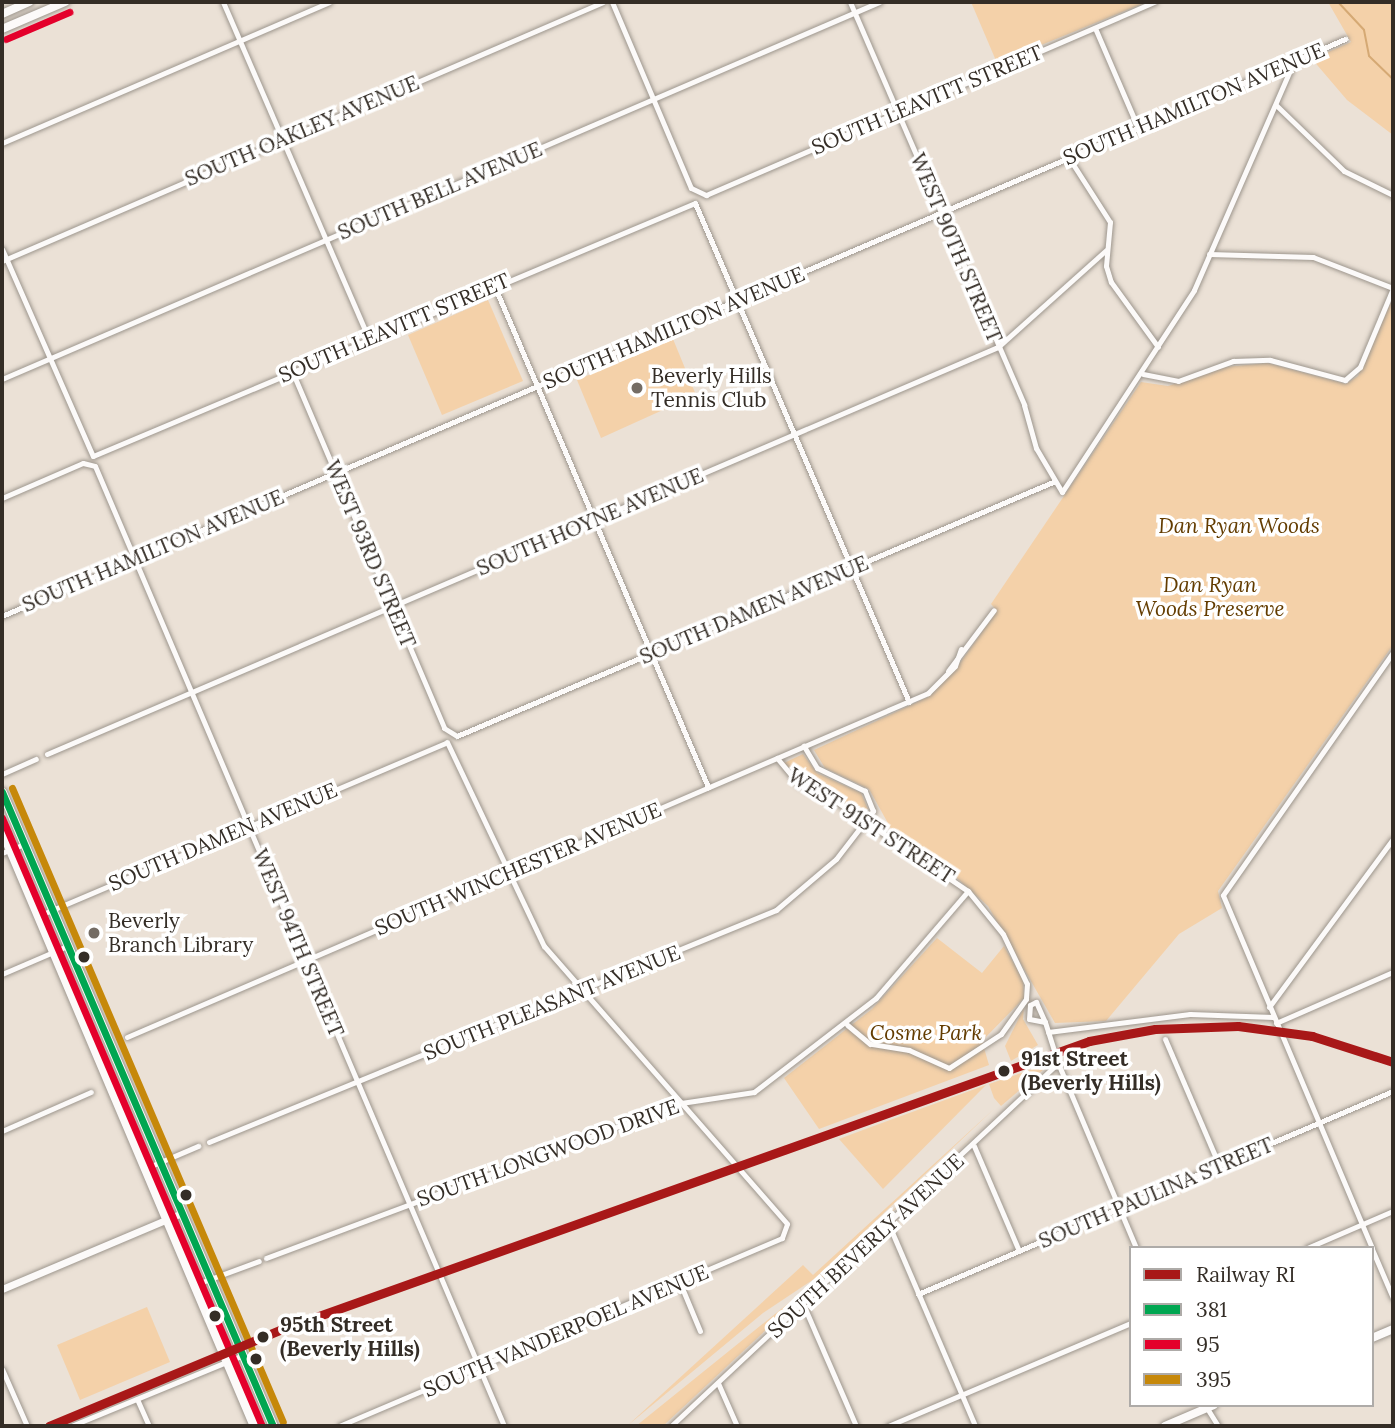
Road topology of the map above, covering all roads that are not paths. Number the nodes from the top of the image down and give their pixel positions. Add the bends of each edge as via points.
1 (29, 2) edge
2 (65, 2) edge
3 (223, 2) edge
4 (329, 2) edge
5 (603, 2) edge
6 (612, 2) edge
7 (850, 2) edge
8 (879, 2) edge
9 (1155, 2) edge
10 (855, 12) junction
11 (2, 14) edge
12 (1095, 28) junction
13 (2, 29) edge
14 (1345, 39) dead end
15 (240, 40) junction
16 (1294, 61) junction
17 (653, 99) junction
18 (1277, 106) junction
19 (897, 112) junction
20 (1138, 128) junction
21 (283, 140) junction
22 (2, 143) edge
23 (1069, 158) junction
24 (1393, 195) edge
25 (941, 213) junction
26 (326, 240) junction
27 (2, 249) edge
28 (1106, 250) junction
29 (1209, 254) junction
30 (4, 260) edge
31 (494, 285) junction
32 (1393, 288) edge
33 (738, 300) junction
34 (369, 339) junction
35 (998, 347) junction
36 (1158, 347) junction
37 (49, 359) junction
38 (292, 371) junction
39 (1143, 374) junction
40 (2, 379) edge
41 (537, 386) junction
42 (795, 433) junction
43 (89, 458) junction
44 (335, 473) junction
45 (1055, 481) junction
46 (2, 498) edge
47 (595, 519) junction
48 (135, 559) junction
49 (852, 568) junction
50 (393, 607) junction
51 (994, 610) dead end
52 (2, 616) edge
53 (1393, 652) edge
54 (651, 654) junction
55 (191, 692) junction
56 (909, 702) junction
57 (452, 734) joint
58 (804, 746) junction
59 (47, 754) dead end
60 (776, 758) junction
61 (36, 759) dead end
62 (2, 774) edge
63 (708, 788) junction
64 (2, 792) edge
65 (866, 822) junction
66 (248, 827) junction
67 (2, 831) edge
68 (1393, 839) edge
69 (24, 844) junction
70 (6, 852) edge
71 (506, 874) junction
72 (968, 891) junction
73 (52, 910) junction
74 (38, 916) junction
75 (67, 946) junction
76 (53, 952) junction
77 (306, 960) junction
78 (1393, 972) edge
79 (2, 974) edge
80 (580, 993) junction
81 (1269, 1007) junction
82 (1275, 1020) junction
83 (1045, 1022) junction
84 (847, 1025) junction
85 (1048, 1032) junction
86 (127, 1037) dead end
87 (1165, 1039) dead end
88 (1058, 1063) junction
89 (357, 1082) junction
90 (1393, 1091) edge
91 (91, 1092) dead end
92 (681, 1103) junction
93 (1319, 1123) junction
94 (2, 1130) edge
95 (209, 1142) dead end
96 (198, 1146) dead end
97 (974, 1146) junction
98 (160, 1163) junction
99 (1219, 1166) junction
100 (145, 1169) junction
101 (409, 1204) junction
102 (1119, 1208) junction
103 (1393, 1211) edge
104 (182, 1213) junction
105 (166, 1220) junction
106 (1362, 1224) junction
107 (889, 1225) junction
108 (1135, 1246) edge
109 (1312, 1246) edge
110 (1371, 1246) edge
111 (1019, 1251) junction
112 (1374, 1253) edge
113 (266, 1258) dead end
114 (259, 1261) dead end
115 (210, 1279) junction
116 (680, 1283) junction
117 (194, 1285) junction
118 (2, 1289) edge
119 (918, 1294) junction
120 (1393, 1298) edge
121 (803, 1304) junction
122 (1129, 1324) edge
123 (1393, 1329) edge
124 (700, 1331) dead end
125 (1374, 1337) edge
126 (243, 1354) junction
127 (227, 1361) junction
128 (479, 1367) junction
129 (2, 1369) edge
130 (718, 1383) junction
131 (961, 1394) junction
132 (137, 1399) junction
133 (1206, 1407) edge
134 (1208, 1407) edge
135 (27, 1426) edge
136 (71, 1426) edge
137 (149, 1426) edge
138 (254, 1426) edge
139 (273, 1426) edge
140 (340, 1426) edge
141 (504, 1426) edge
142 (671, 1426) edge
143 (737, 1426) edge
144 (856, 1426) edge
145 (888, 1426) edge
146 (975, 1426) edge
147 (1165, 1426) edge
148 (1218, 1426) edge

1 - 11 main road
2 - 13 main road
3 - 15 street
4 - 15 street
5 - 21 street, SOUTH OAKLEY AVENUE
6 - 17 street
7 - 10 street, WEST 90TH STREET
8 - 10 street, SOUTH BELL AVENUE
9 - 12 street, SOUTH LEAVITT STREET
10 - 17 street, SOUTH BELL AVENUE
10 - 19 street, WEST 90TH STREET
12 - 19 street, SOUTH LEAVITT STREET
12 - 20 street
14 - 16 street, SOUTH HAMILTON AVENUE
15 - 21 street
15 - 22 street
16 - 18 street
16 - 20 street, SOUTH HAMILTON AVENUE
17 - 19 street, SOUTH LEAVITT STREET via 698,193
17 - 26 street, SOUTH BELL AVENUE
18 - 24 street via 1344,171
18 - 29 street
19 - 25 street, WEST 90TH STREET
20 - 23 street, SOUTH HAMILTON AVENUE
21 - 26 street
21 - 30 street, SOUTH OAKLEY AVENUE
23 - 25 street, SOUTH HAMILTON AVENUE
23 - 28 street via 1107,214
25 - 33 street, SOUTH HAMILTON AVENUE
25 - 35 street, WEST 90TH STREET
26 - 34 street
26 - 37 street, SOUTH BELL AVENUE
27 - 30 street, WEST 94TH STREET
28 - 35 street, SOUTH HOYNE AVENUE
28 - 36 street via 1111,282
29 - 32 street via 1313,257
29 - 36 street
30 - 37 street, WEST 94TH STREET
31 - 33 street, SOUTH LEAVITT STREET via 695,203
31 - 34 street, SOUTH LEAVITT STREET
31 - 41 street
32 - 39 street via 1360,368 1338,382 1270,359 1233,361 1178,381
33 - 41 street, SOUTH HAMILTON AVENUE
33 - 42 street
34 - 38 street, SOUTH LEAVITT STREET
35 - 42 street, SOUTH HOYNE AVENUE
35 - 45 street, WEST 90TH STREET
36 - 39 street
37 - 40 street, SOUTH BELL AVENUE
37 - 43 street, WEST 94TH STREET
38 - 43 street, SOUTH LEAVITT STREET
38 - 44 street, WEST 93RD STREET
39 - 45 street, WEST 90TH STREET via 1062,492
41 - 44 street, SOUTH HAMILTON AVENUE
41 - 47 street
42 - 47 street, SOUTH HOYNE AVENUE
42 - 49 street
43 - 46 street, SOUTH LEAVITT STREET
43 - 48 street, WEST 94TH STREET
44 - 48 street, SOUTH HAMILTON AVENUE
44 - 50 street, WEST 93RD STREET
45 - 49 street, SOUTH DAMEN AVENUE
47 - 50 street, SOUTH HOYNE AVENUE
47 - 54 street
48 - 52 street, SOUTH HAMILTON AVENUE
48 - 55 street, WEST 94TH STREET
49 - 54 street, SOUTH DAMEN AVENUE
49 - 56 street
50 - 55 street, SOUTH HOYNE AVENUE
50 - 57 street, WEST 93RD STREET
51 - 56 street via 947,673
53 - 81 street via 1223,895
54 - 57 street, SOUTH DAMEN AVENUE
54 - 63 street
55 - 59 street, SOUTH HOYNE AVENUE
55 - 66 street, WEST 94TH STREET
56 - 58 street, SOUTH WINCHESTER AVENUE
58 - 60 street, SOUTH WINCHESTER AVENUE
58 - 65 street via 817,768 864,791 873,807
60 - 63 street, SOUTH WINCHESTER AVENUE
60 - 65 street, WEST 91ST STREET via 799,784
61 - 62 street
63 - 71 street, SOUTH WINCHESTER AVENUE
64 - 69 main road
65 - 72 street, WEST 91ST STREET
65 - 80 street, SOUTH PLEASANT AVENUE via 836,859 776,910
66 - 71 street, SOUTH DAMEN AVENUE via 447,742
66 - 73 street, SOUTH DAMEN AVENUE
66 - 77 street, WEST 94TH STREET
67 - 70 main road
68 - 81 street
69 - 70 street
69 - 73 main road
70 - 74 main road
71 - 77 street, SOUTH WINCHESTER AVENUE
71 - 80 street via 544,946
72 - 84 street, SOUTH LONGWOOD DRIVE via 903,970
72 - 84 street, WEST 91ST STREET via 1022,967 1026,999 993,1041 943,1069 909,1050 870,1044
73 - 74 street, SOUTH DAMEN AVENUE
73 - 75 main road
74 - 76 main road
75 - 76 street
75 - 98 main road
76 - 79 street
76 - 100 main road
77 - 86 street, SOUTH WINCHESTER AVENUE
77 - 89 street, WEST 94TH STREET
78 - 82 street
80 - 89 street, SOUTH PLEASANT AVENUE
80 - 92 street
81 - 82 street
82 - 85 street via 1179,1015
82 - 93 street
83 - 83 street via 1026,1015 1036,1002
83 - 85 street
84 - 92 street, SOUTH LONGWOOD DRIVE via 754,1092
85 - 88 street
87 - 99 street
88 - 97 street, SOUTH BEVERLY AVENUE
88 - 102 street
89 - 95 street, SOUTH PLEASANT AVENUE
89 - 101 street, WEST 94TH STREET
90 - 93 street, SOUTH PAULINA STREET
91 - 94 street
92 - 101 street, SOUTH LONGWOOD DRIVE
92 - 116 street, SOUTH VANDERPOEL AVENUE via 743,1167 788,1230
93 - 99 street, SOUTH PAULINA STREET
93 - 106 street
96 - 98 street
97 - 107 street, SOUTH BEVERLY AVENUE
97 - 111 street
98 - 100 street
98 - 104 main road
99 - 102 street, SOUTH PAULINA STREET
100 - 105 main road
101 - 113 street, SOUTH LONGWOOD DRIVE
101 - 128 street, WEST 94TH STREET
102 - 108 street
102 - 111 street, SOUTH PAULINA STREET
103 - 106 street
104 - 105 street
104 - 115 main road
105 - 117 main road
105 - 118 street
106 - 109 street
106 - 110 street
107 - 119 street
107 - 121 street, SOUTH BEVERLY AVENUE
111 - 119 street, SOUTH PAULINA STREET
112 - 120 street
114 - 115 street
115 - 117 street
115 - 126 main road
116 - 124 street
116 - 128 street, SOUTH VANDERPOEL AVENUE
117 - 127 main road
119 - 131 street
121 - 130 street, SOUTH BEVERLY AVENUE
121 - 144 street
122 - 131 street
123 - 125 main road
126 - 127 street
126 - 139 main road
127 - 132 street
127 - 138 main road
128 - 140 street, SOUTH VANDERPOEL AVENUE
128 - 141 street, WEST 94TH STREET
129 - 135 street
130 - 142 street, SOUTH BEVERLY AVENUE
130 - 143 street
131 - 145 street
131 - 146 street
132 - 136 street
132 - 137 street
133 - 147 main road
134 - 148 street

